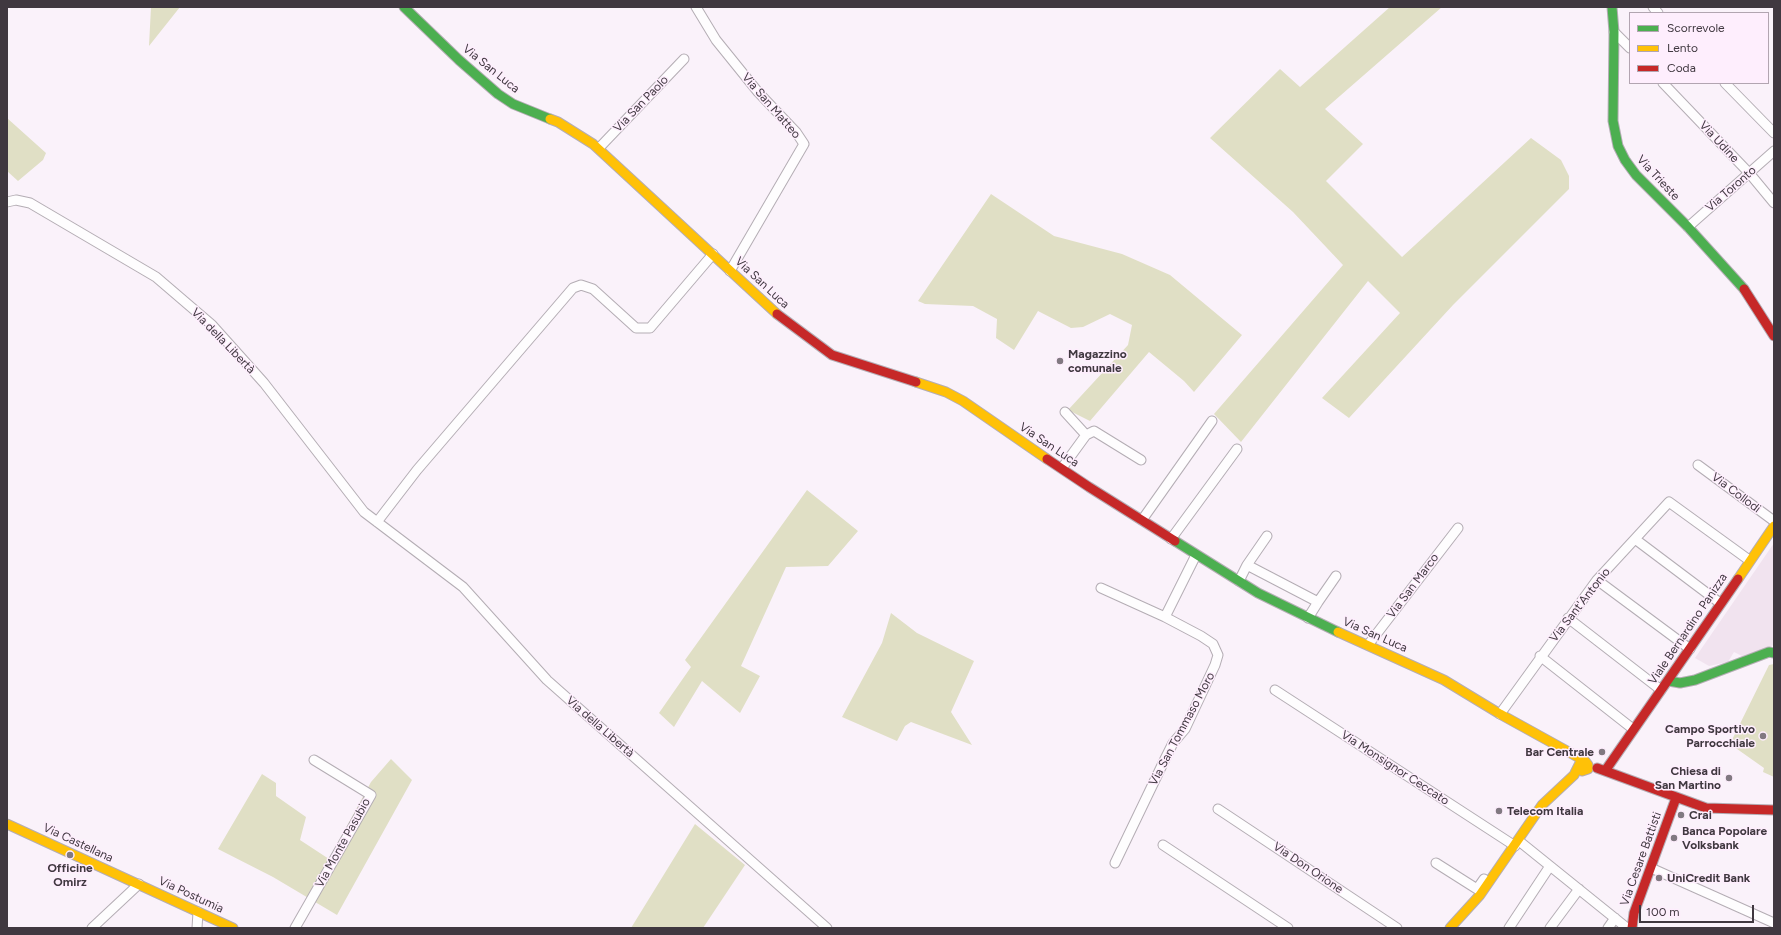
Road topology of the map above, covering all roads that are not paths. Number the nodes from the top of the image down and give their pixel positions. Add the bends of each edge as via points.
1 (404, 7) edge
2 (696, 7) edge
3 (1612, 7) edge
4 (1614, 32) junction
5 (1629, 47) edge
6 (684, 59) dead end
7 (1664, 84) edge
8 (1726, 84) edge
9 (1774, 133) edge
10 (598, 148) junction
11 (1774, 151) edge
12 (1750, 174) junction
13 (7, 202) edge
14 (1774, 203) edge
15 (1688, 227) junction
16 (713, 254) junction
17 (730, 271) junction
18 (1773, 334) edge
19 (1065, 412) dead end
20 (1212, 421) dead end
21 (1086, 435) junction
22 (1237, 449) dead end
23 (1141, 460) dead end
24 (1698, 465) dead end
25 (1062, 468) junction
26 (1142, 520) junction
27 (1774, 521) edge
28 (377, 522) junction
29 (1774, 526) edge
30 (1458, 528) dead end
31 (1266, 536) dead end
32 (1171, 539) junction
33 (1635, 539) junction
34 (1196, 555) junction
35 (1749, 560) junction
36 (1247, 565) junction
37 (1336, 576) dead end
38 (1597, 580) junction
39 (1239, 581) junction
40 (1101, 588) dead end
41 (1318, 602) junction
42 (1720, 603) junction
43 (1165, 617) junction
44 (1308, 618) junction
45 (1568, 618) junction
46 (1368, 645) junction
47 (1690, 649) junction
48 (1774, 653) edge
49 (1540, 656) junction
50 (1668, 680) junction
51 (1275, 690) dead end
52 (1661, 690) junction
53 (1500, 714) junction
54 (1633, 729) junction
55 (1623, 745) junction
56 (314, 760) dead end
57 (1583, 767) junction
58 (1603, 771) junction
59 (1619, 777) junction
60 (1676, 798) junction
61 (1218, 809) dead end
62 (1774, 810) edge
63 (7, 824) edge
64 (1515, 843) junction
65 (1163, 845) dead end
66 (1115, 863) dead end
67 (1436, 863) dead end
68 (1550, 866) junction
69 (1651, 868) junction
70 (139, 884) junction
71 (1580, 889) junction
72 (198, 912) junction
73 (1615, 918) junction
74 (1774, 923) edge
75 (92, 928) edge
76 (197, 928) edge
77 (233, 928) edge
78 (295, 928) edge
79 (827, 928) edge
80 (1288, 928) edge
81 (1397, 928) edge
82 (1450, 928) edge
83 (1508, 928) edge
84 (1550, 928) edge
85 (1608, 928) edge
86 (1627, 928) edge
87 (1632, 928) edge

1 - 10 street, Via San Luca via 498,94 513,104 558,122
2 - 17 street, Via San Matteo via 716,40 804,144
3 - 4 street, Via Trieste
4 - 5 street
4 - 15 street, Via Trieste via 1613,121 1618,146 1636,175
6 - 10 street, Via San Paolo
7 - 12 street, Via Udine
8 - 9 street
10 - 16 street, Via San Luca
11 - 12 street, Via Toronto
12 - 14 street, Via Udine
12 - 15 street, Via Toronto
13 - 28 street, Via della Libertà via 16,200 30,203 156,277 212,325 264,383 364,512
15 - 18 street, Via Trieste via 1741,284
16 - 17 street, Via San Luca
16 - 28 street via 650,328 636,328 593,289 581,285 573,288 417,470
17 - 25 street, Via San Luca via 783,320 832,355 946,392
19 - 21 street
20 - 26 street
21 - 23 street via 1094,431
21 - 25 street
22 - 32 street
24 - 27 street, Via Collodi
25 - 26 street, Via San Luca
26 - 32 street, Via San Luca
28 - 79 street, Via della Libertà via 462,587 547,680
29 - 35 street, Viale Bernardino Panizza
30 - 46 street, Via San Marco
31 - 36 street
32 - 34 street, Via San Luca
33 - 35 street, Via Sant'Antonio via 1669,502
33 - 38 street, Via Sant'Antonio
33 - 42 street
34 - 39 street, Via San Luca
34 - 43 street
35 - 42 street, Viale Bernardino Panizza
36 - 39 street
36 - 41 street
37 - 41 street
38 - 45 street, Via Sant'Antonio
38 - 47 street
39 - 44 street, Via San Luca
40 - 43 street, Via San Tommaso Moro
41 - 44 street
42 - 47 street, Viale Bernardino Panizza
43 - 66 street, Via San Tommaso Moro via 1213,644 1218,655 1185,729 1173,743
44 - 46 street, Via San Luca
45 - 49 street, Via Sant'Antonio
45 - 52 street
46 - 53 street, Via San Luca via 1444,680
47 - 50 street, Viale Bernardino Panizza
48 - 50 street via 1769,652 1696,680 1680,683
49 - 53 street, Via Sant'Antonio
49 - 54 street
50 - 52 street, Viale Bernardino Panizza
51 - 64 street, Via Monsignor Ceccato
52 - 54 street, Viale Bernardino Panizza
53 - 57 street, Via San Luca via 1569,754
54 - 55 street, Viale Bernardino Panizza
55 - 58 street, Viale Bernardino Panizza
55 - 59 street, Viale Bernardino Panizza
56 - 78 street, Via Monte Pasubio via 371,796
57 - 58 street
57 - 64 street via 1542,805
58 - 59 street
59 - 60 street
60 - 62 street via 1706,808
60 - 69 street, Via Cesare Battisti
61 - 81 street, Via Don Orione
63 - 70 street, Via Castellana
64 - 67 street via 1477,889
64 - 68 street, Via Monsignor Ceccato
64 - 82 street via 1480,895
65 - 80 street
68 - 71 street, Via Monsignor Ceccato
68 - 83 street
69 - 74 street
69 - 87 street, Via Cesare Battisti via 1634,913
70 - 72 street, Via Postumia
70 - 75 street
71 - 73 street, Via Monsignor Ceccato
71 - 84 street
72 - 76 street
72 - 77 street, Via Postumia
73 - 85 street
73 - 86 street, Via Monsignor Ceccato

